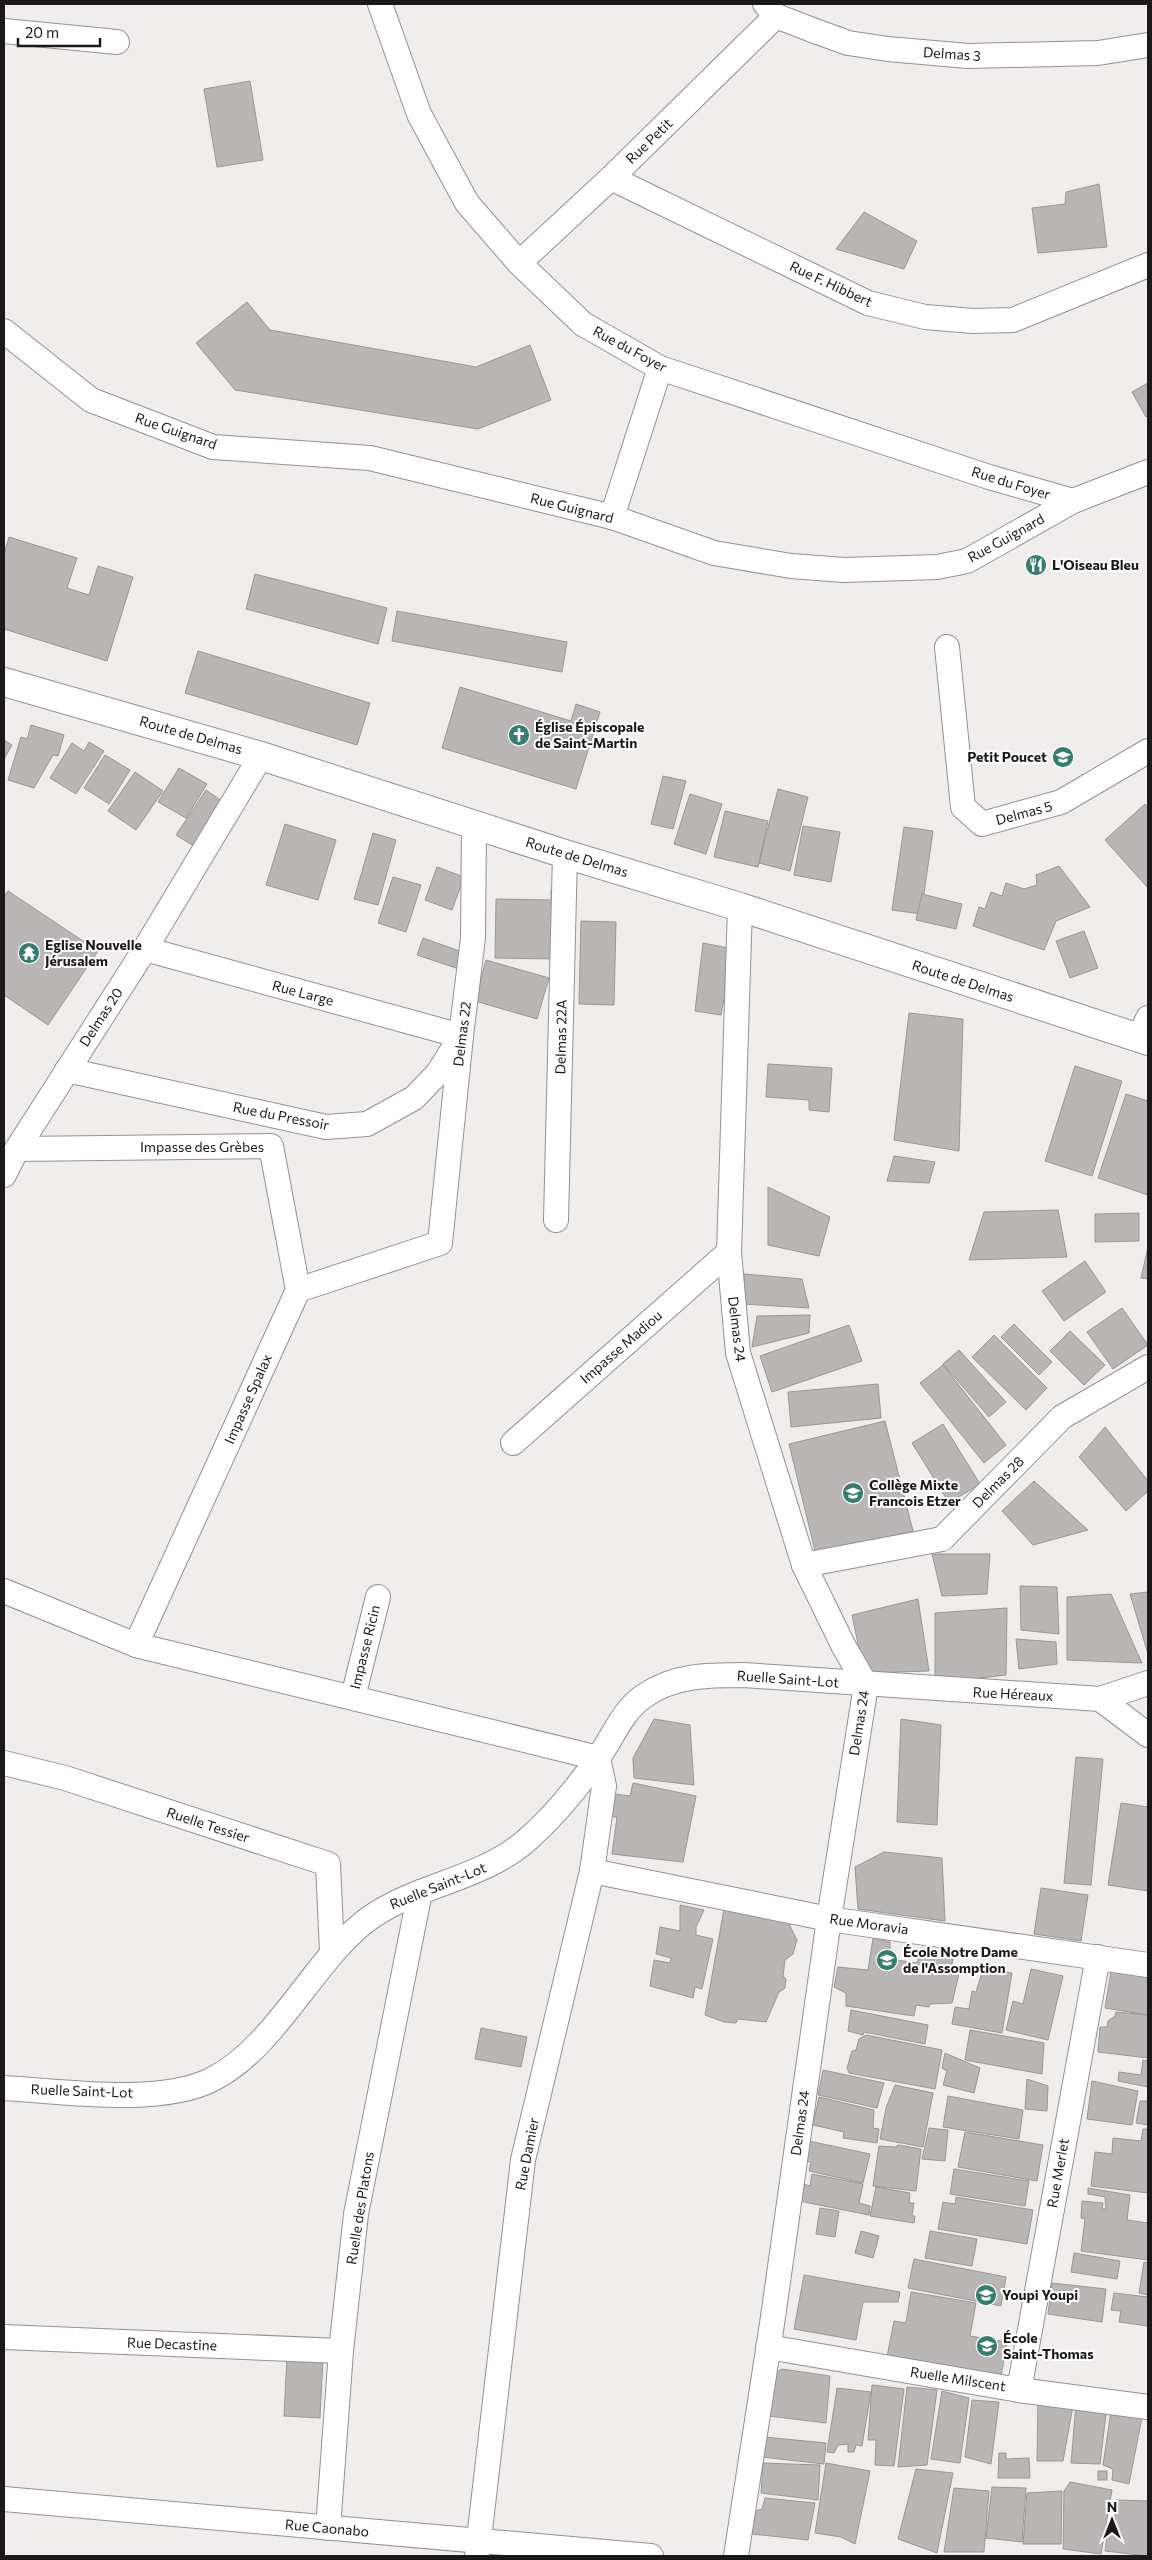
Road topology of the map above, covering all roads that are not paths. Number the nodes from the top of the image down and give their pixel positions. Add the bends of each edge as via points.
1 (380, 4) edge
2 (770, 10) edge
3 (4, 31) edge
4 (117, 42) dead end
5 (1148, 45) edge
6 (611, 178) junction
7 (519, 263) junction
8 (1148, 265) edge
9 (4, 331) edge
10 (660, 368) junction
11 (1148, 472) edge
12 (1073, 501) junction
13 (612, 517) junction
14 (947, 647) dead end
15 (4, 682) edge
16 (1148, 751) edge
17 (262, 756) junction
18 (474, 825) junction
19 (565, 854) junction
20 (740, 907) junction
21 (145, 949) junction
22 (1145, 1032) edge
23 (461, 1036) junction
24 (67, 1070) junction
25 (9, 1161) edge
26 (556, 1220) dead end
27 (729, 1252) junction
28 (298, 1290) junction
29 (1148, 1367) edge
30 (513, 1443) dead end
31 (804, 1566) junction
32 (4, 1591) edge
33 (378, 1597) dead end
34 (136, 1645) junction
35 (1148, 1683) edge
36 (866, 1685) junction
37 (353, 1697) junction
38 (1100, 1699) junction
39 (1148, 1735) edge
40 (598, 1758) junction
41 (4, 1763) edge
42 (592, 1871) junction
43 (420, 1892) junction
44 (829, 1919) junction
45 (332, 1952) junction
46 (1098, 1957) junction
47 (1148, 1964) edge
48 (4, 2088) edge
49 (4, 2337) edge
50 (768, 2348) junction
51 (341, 2351) junction
52 (1019, 2390) junction
53 (1148, 2407) edge
54 (4, 2499) edge
55 (328, 2528) junction
56 (478, 2549) edge
57 (651, 2556) edge
58 (736, 2556) edge

1 - 7 street, Rue du Foyer via 419,114 467,204
2 - 5 street, Delmas 3 via 848,43 968,56 1098,53
2 - 6 street, Rue Petit
3 - 4 street
6 - 7 street, Rue Petit
6 - 8 street, Rue F. Hibbert via 868,303 925,317 1013,320
7 - 10 street, Rue du Foyer via 583,324
9 - 13 street, Rue Guignard via 92,400 213,447 370,458
10 - 12 street, Rue du Foyer via 990,477
10 - 13 street
11 - 12 street, Rue Guignard
12 - 13 street, Rue Guignard via 967,561 937,567 844,570 791,566 714,553
14 - 16 street, Delmas 5 via 963,807 982,824 1061,802
15 - 17 main road, Route de Delmas
17 - 18 main road, Route de Delmas
17 - 21 street, Delmas 20
18 - 19 main road, Route de Delmas
18 - 23 street, Delmas 22 via 473,938
19 - 20 main road, Route de Delmas
19 - 26 street, Delmas 22A
20 - 22 main road, Route de Delmas
20 - 27 street, Delmas 24
21 - 23 street, Rue Large
21 - 24 street, Delmas 20
23 - 24 street, Rue du Pressoir via 438,1073 414,1098 366,1124 326,1127
23 - 28 street, Delmas 22 via 440,1243
24 - 25 street, Delmas 20
25 - 28 street, Impasse des Grèbes via 271,1146
27 - 30 street, Impasse Madiou
27 - 31 street, Delmas 24 via 738,1353
28 - 34 street, Impasse Spalax
29 - 31 street, Delmas 28 via 1062,1417 942,1539
31 - 36 street, Delmas 24 via 842,1645
32 - 34 street
33 - 37 street, Impasse Ricin
34 - 37 street
35 - 38 street
36 - 38 street, Rue Héreaux
36 - 40 street, Ruelle Saint-Lot via 744,1675 700,1675 670,1682 643,1697 622,1717
36 - 44 street, Delmas 24
37 - 40 street
38 - 39 street
40 - 42 street, Rue Damier via 604,1786
40 - 43 street, Ruelle Saint-Lot via 553,1814 526,1841 490,1865
41 - 45 street, Ruelle Tessier via 65,1778 328,1864
42 - 44 street, Rue Moravia
42 - 56 street, Rue Damier via 523,2160
43 - 45 street, Ruelle Saint-Lot via 387,1906 357,1927
43 - 51 street, Ruelle des Platons via 356,2214
44 - 46 street, Rue Moravia
44 - 50 street, Delmas 24
45 - 48 street, Ruelle Saint-Lot via 269,2031 242,2058 211,2080 176,2092 125,2095
46 - 47 street, Rue Moravia
46 - 52 street, Rue Merlet
49 - 51 street, Rue Decastine
50 - 52 street, Ruelle Milscent
50 - 58 street, Delmas 24
51 - 55 street, Ruelle des Platons
52 - 53 street, Ruelle Milscent
54 - 55 street, Rue Caonabo
55 - 56 street, Rue Caonabo
56 - 57 street, Rue Caonabo

